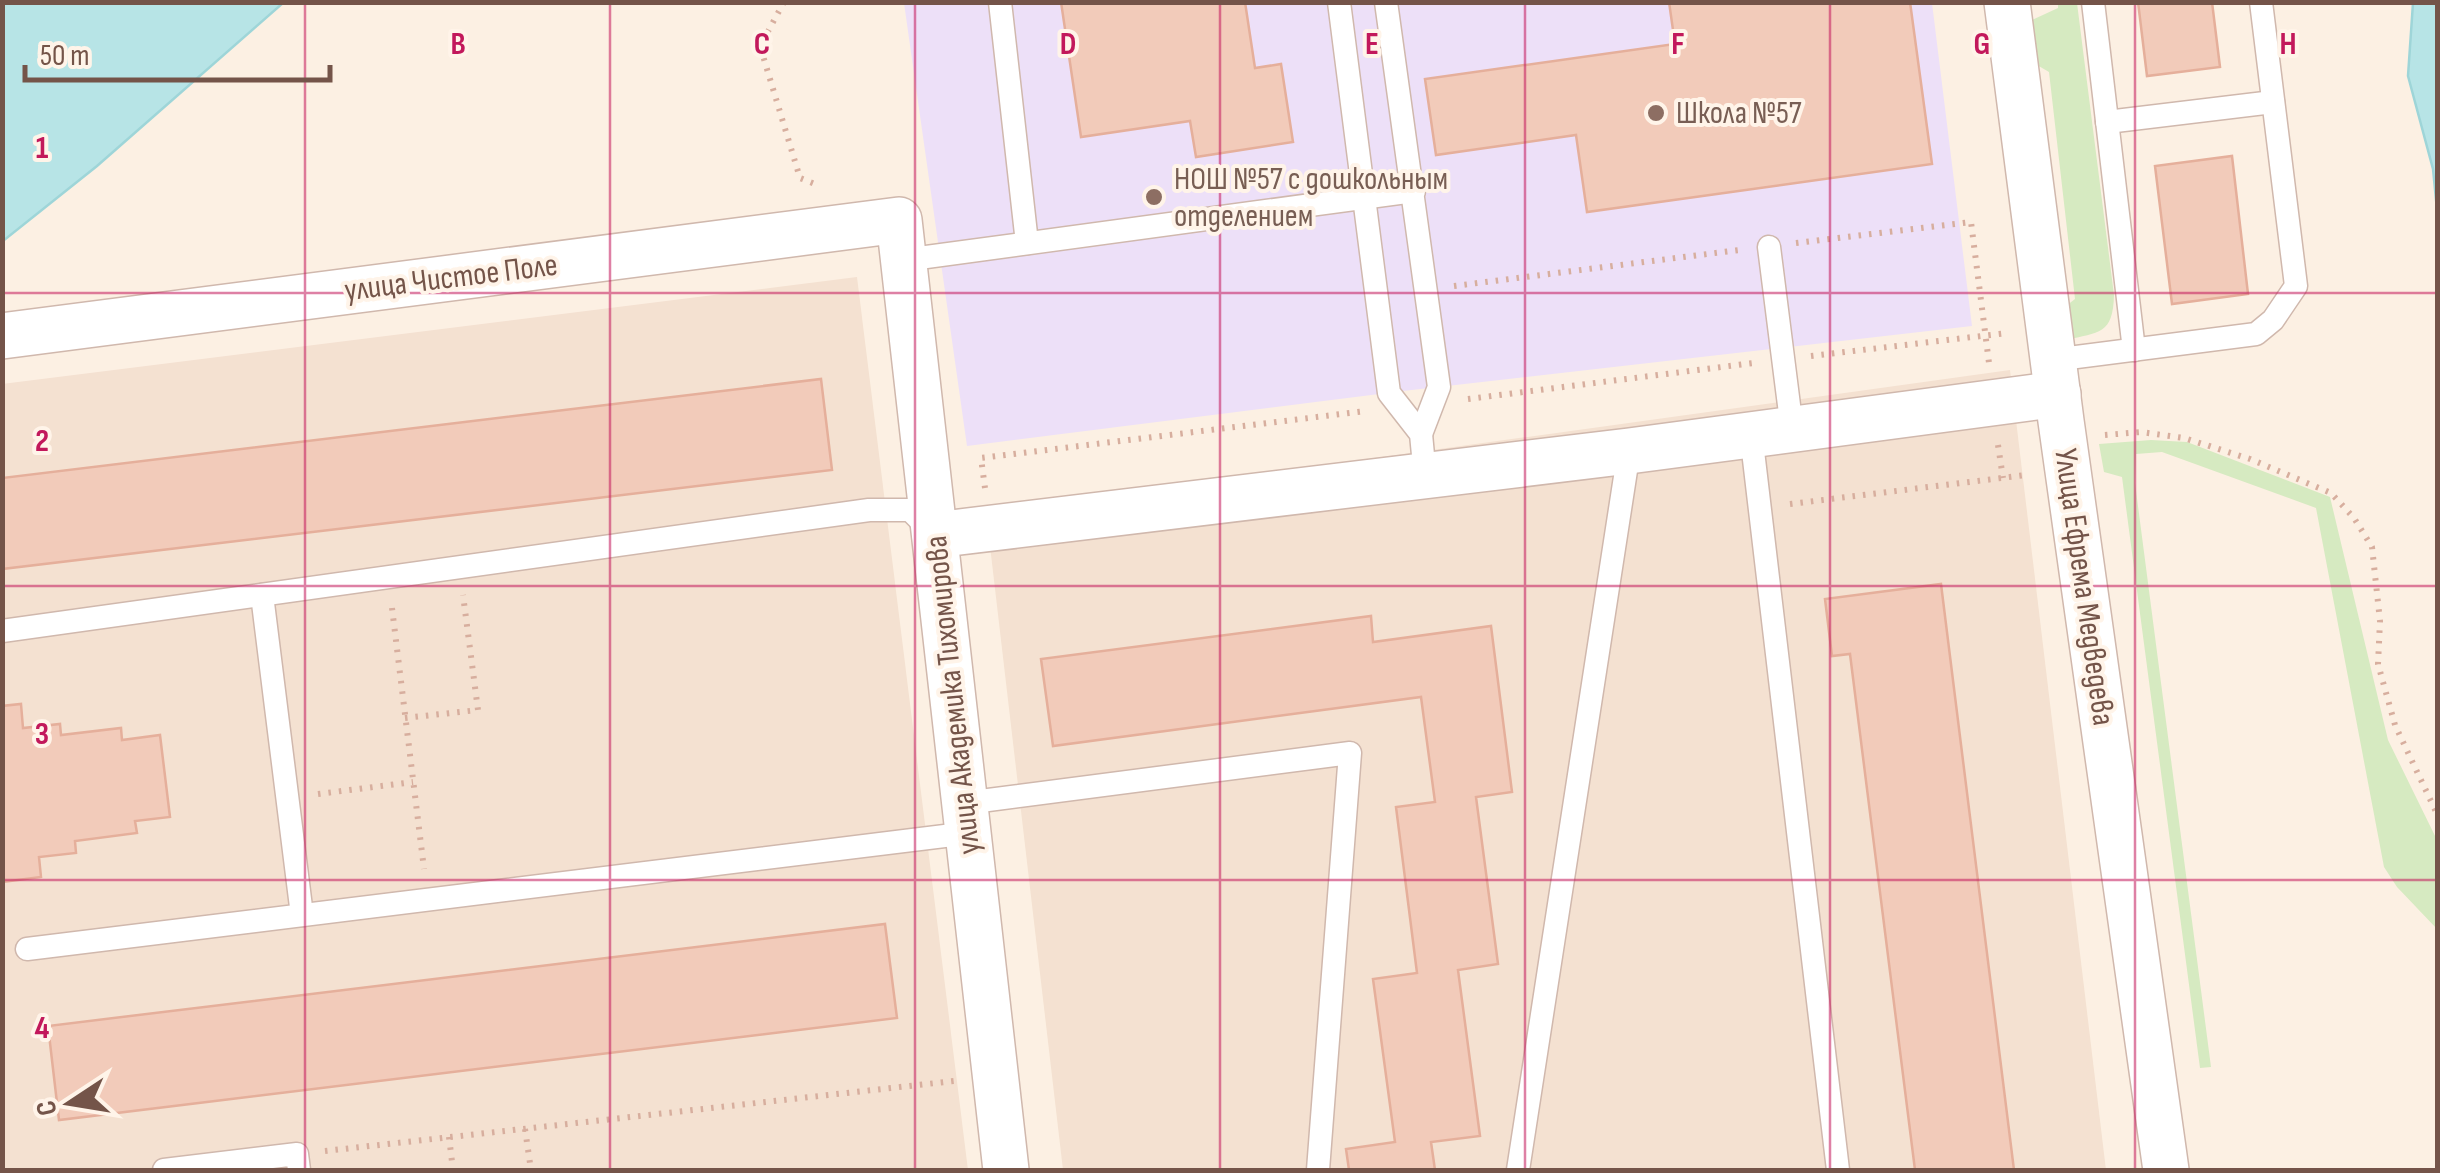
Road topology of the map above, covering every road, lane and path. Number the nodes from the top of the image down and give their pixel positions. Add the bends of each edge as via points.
1 (784, 2) edge
2 (1000, 2) edge
3 (1339, 2) edge
4 (1386, 2) edge
5 (2007, 2) edge
6 (2093, 2) edge
7 (2261, 2) edge
8 (2274, 102) junction
9 (2107, 122) junction
10 (1414, 191) junction
11 (833, 192) dead end
12 (1364, 198) junction
13 (902, 240) junction
14 (1027, 243) junction
15 (1769, 247) junction
16 (1426, 289) junction
17 (1985, 335) junction
18 (2, 336) edge
19 (2134, 350) junction
20 (1784, 360) junction
21 (2053, 361) junction
22 (1994, 402) junction
23 (1433, 403) junction
24 (1400, 407) junction
25 (1771, 431) junction
26 (2105, 435) dead end
27 (1628, 451) junction
28 (1423, 455) junction
29 (2068, 470) junction
30 (2002, 478) junction
31 (1759, 508) junction
32 (990, 529) junction
33 (935, 536) junction
34 (460, 567) junction
35 (388, 578) junction
36 (262, 595) junction
37 (2, 632) edge
38 (405, 718) junction
39 (413, 782) junction
40 (288, 798) junction
41 (2438, 816) edge
42 (967, 818) junction
43 (428, 900) junction
44 (302, 915) junction
45 (27, 949) dead end
46 (995, 1076) junction
47 (525, 1129) junction
48 (448, 1138) junction
49 (298, 1162) edge
50 (164, 1170) edge
51 (453, 1170) edge
52 (531, 1170) edge
53 (1006, 1170) edge
54 (1318, 1170) edge
55 (1518, 1170) edge
56 (1838, 1170) edge
57 (2166, 1170) edge

1 - 11 path via 760,46 800,178
2 - 14 lane
3 - 12 lane
4 - 10 lane
5 - 21 street, Улица Ефрема Медведева
6 - 9 lane
7 - 8 lane
8 - 9 lane
8 - 19 lane via 2296,286 2256,334
9 - 19 lane
10 - 12 lane
10 - 16 lane
12 - 14 lane
12 - 24 lane via 1389,393
13 - 14 lane
13 - 18 street, улица Чистое Поле
13 - 33 street, улица Академика Тихомирова
15 - 16 path
15 - 17 path via 1971,222
15 - 20 lane
16 - 23 lane via 1439,387
17 - 20 path
17 - 21 path
17 - 22 path
19 - 21 lane
20 - 23 path
20 - 25 lane
21 - 22 street
21 - 29 street, Улица Ефрема Медведева
22 - 25 street
22 - 30 path
23 - 28 lane
24 - 28 lane
24 - 32 path via 982,458
25 - 27 street
25 - 31 lane
26 - 41 path via 2184,438 2250,459 2332,493 2354,518 2372,548 2378,664 2395,726
27 - 28 street
27 - 55 lane
28 - 32 street
29 - 30 path
29 - 57 street, Улица Ефрема Медведева
30 - 31 path
31 - 56 lane
32 - 33 street
33 - 34 lane via 910,510 870,510
33 - 42 street, улица Академика Тихомирова
34 - 35 lane
34 - 38 path via 478,710
35 - 36 lane
35 - 38 path
36 - 37 lane
36 - 40 lane
38 - 39 path
39 - 40 path
39 - 43 path
40 - 44 lane
42 - 43 lane
42 - 46 street, улица Академика Тихомирова
42 - 54 lane via 1350,753
43 - 44 lane
44 - 45 lane
46 - 47 path
46 - 53 street, улица Академика Тихомирова
47 - 48 path
47 - 52 path
48 - 49 path
48 - 51 path
49 - 50 lane

